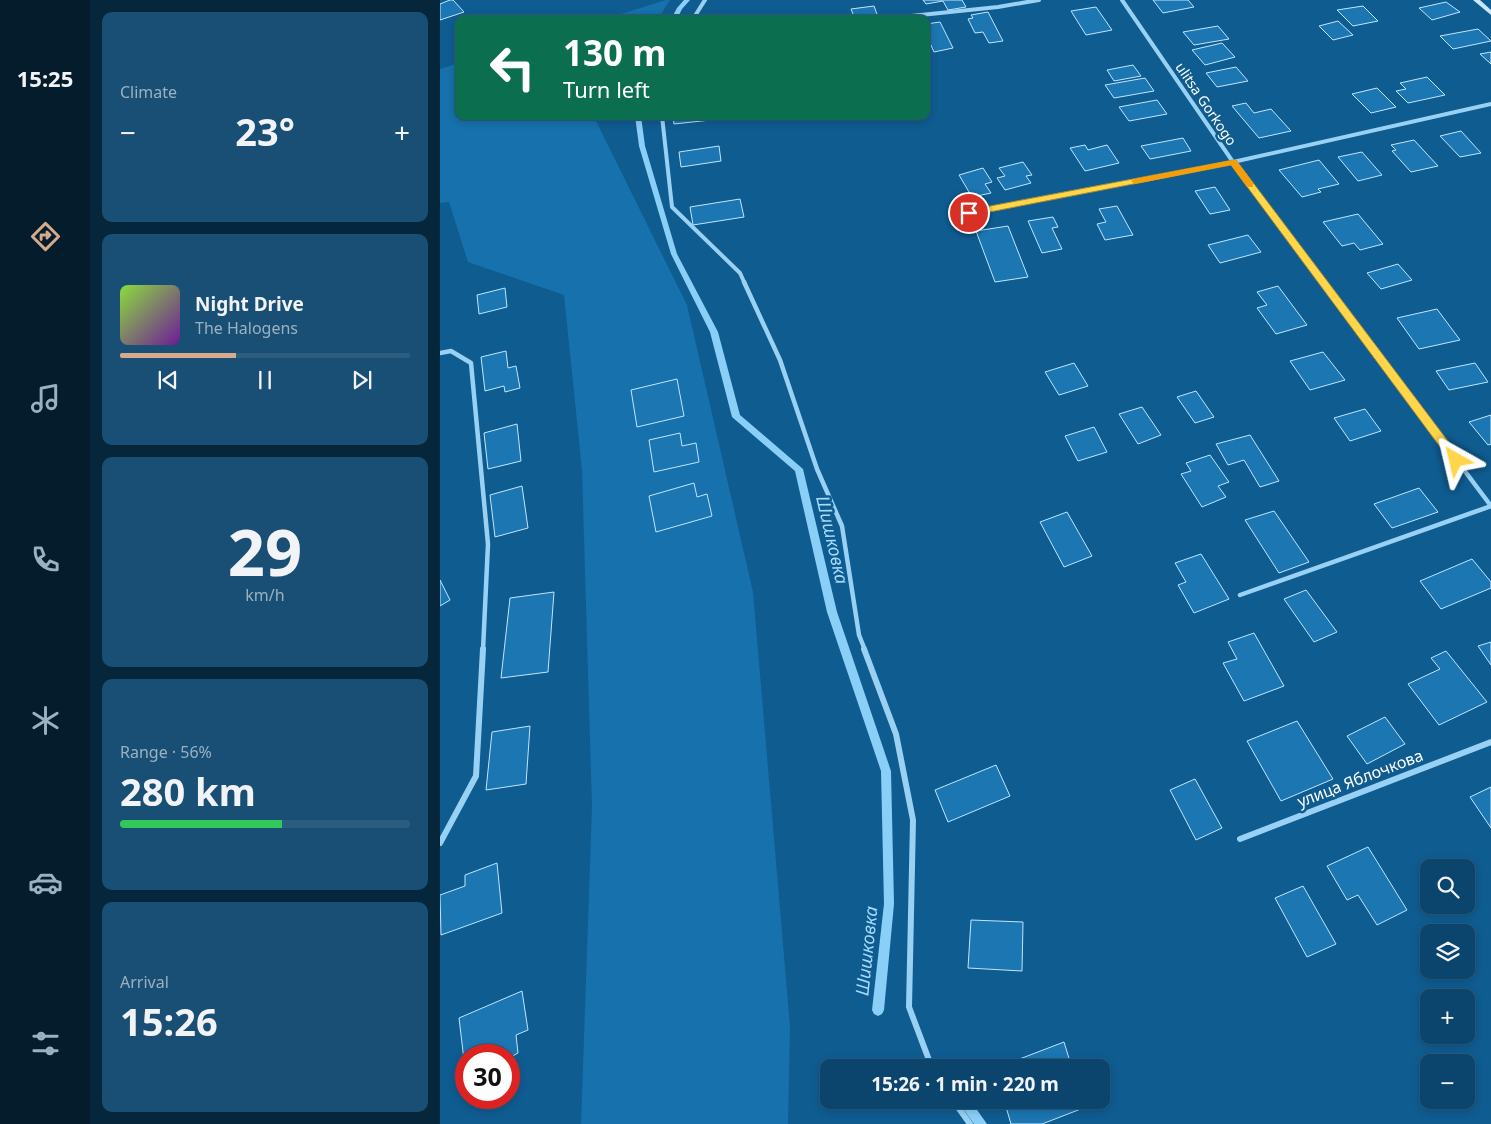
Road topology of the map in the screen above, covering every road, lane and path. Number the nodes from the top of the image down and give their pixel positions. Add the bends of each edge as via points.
1 (705, 0) edge
2 (1039, 0) edge
3 (1122, 0) edge
4 (1476, 0) edge
5 (1491, 13) edge
6 (696, 15) edge
7 (921, 15) edge
8 (1491, 104) edge
9 (662, 120) edge
10 (1233, 162) junction
11 (969, 213) dead end
12 (440, 353) edge
13 (1491, 506) edge
14 (1240, 594) dead end
15 (1491, 742) edge
16 (1240, 839) dead end
17 (440, 844) edge
18 (929, 1059) edge
19 (959, 1109) edge
20 (970, 1124) edge

1 - 6 street
2 - 7 street
3 - 10 street, ulitsa Gorkogo
4 - 5 main road
8 - 10 street
9 - 18 street via 672,207 740,273 780,360 817,469 842,526 859,635 896,734 913,820 909,1007
10 - 11 street
10 - 13 street, ulitsa Gorkogo
12 - 17 street via 451,351 470,363 488,544 476,776
13 - 14 street
15 - 16 street, улица Яблочкова
19 - 20 street

